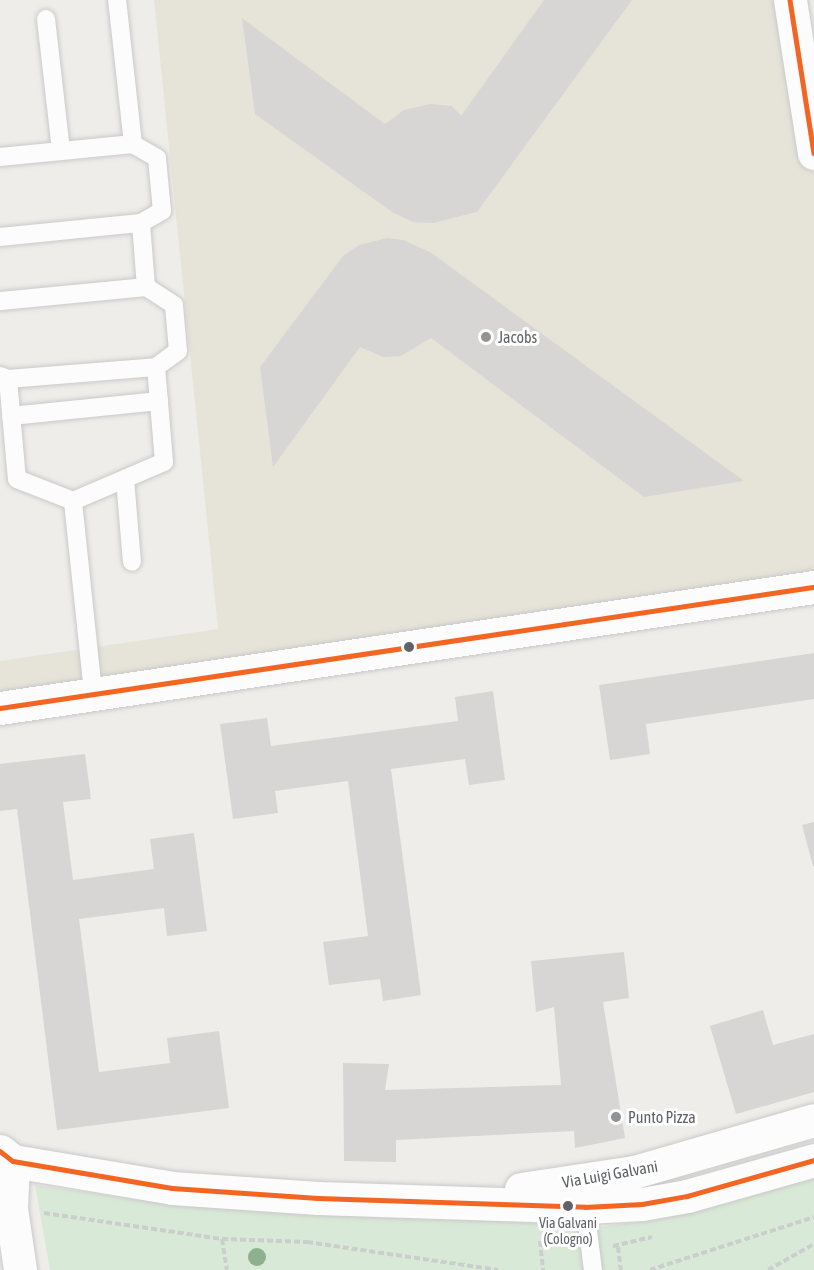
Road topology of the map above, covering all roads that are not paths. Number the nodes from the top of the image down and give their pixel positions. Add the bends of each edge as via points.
1 (117, 0) edge
2 (790, 0) edge
3 (46, 19) dead end
4 (133, 144) junction
5 (61, 152) junction
6 (814, 153) edge
7 (0, 157) edge
8 (141, 224) junction
9 (0, 237) edge
10 (146, 287) junction
11 (0, 298) edge
12 (156, 367) junction
13 (4, 378) edge
14 (159, 401) junction
15 (11, 416) junction
16 (124, 478) junction
17 (73, 501) junction
18 (132, 562) dead end
19 (814, 587) edge
20 (93, 692) junction
21 (0, 708) edge
22 (814, 1120) edge
23 (6, 1156) edge
24 (814, 1160) edge
25 (400, 1202) junction
26 (585, 1207) junction
27 (20, 1270) edge
28 (593, 1270) edge

1 - 4 lane
2 - 6 street
3 - 5 lane
4 - 5 lane
4 - 8 lane via 157,158 162,211
5 - 7 lane
8 - 9 lane
8 - 10 lane
10 - 11 lane
10 - 12 lane via 174,305 178,351
12 - 13 lane
12 - 14 lane
13 - 15 lane
14 - 15 lane
14 - 16 lane via 164,462
15 - 17 lane via 17,479
16 - 17 lane
16 - 18 lane
17 - 20 lane
19 - 20 street
20 - 21 street
22 - 25 street, Via Luigi Galvani via 634,1172
23 - 25 street, Via Luigi Galvani via 172,1188
23 - 27 street
24 - 26 street, Via Luigi Galvani via 687,1196 642,1204
25 - 26 street, Via Luigi Galvani
26 - 28 lane

